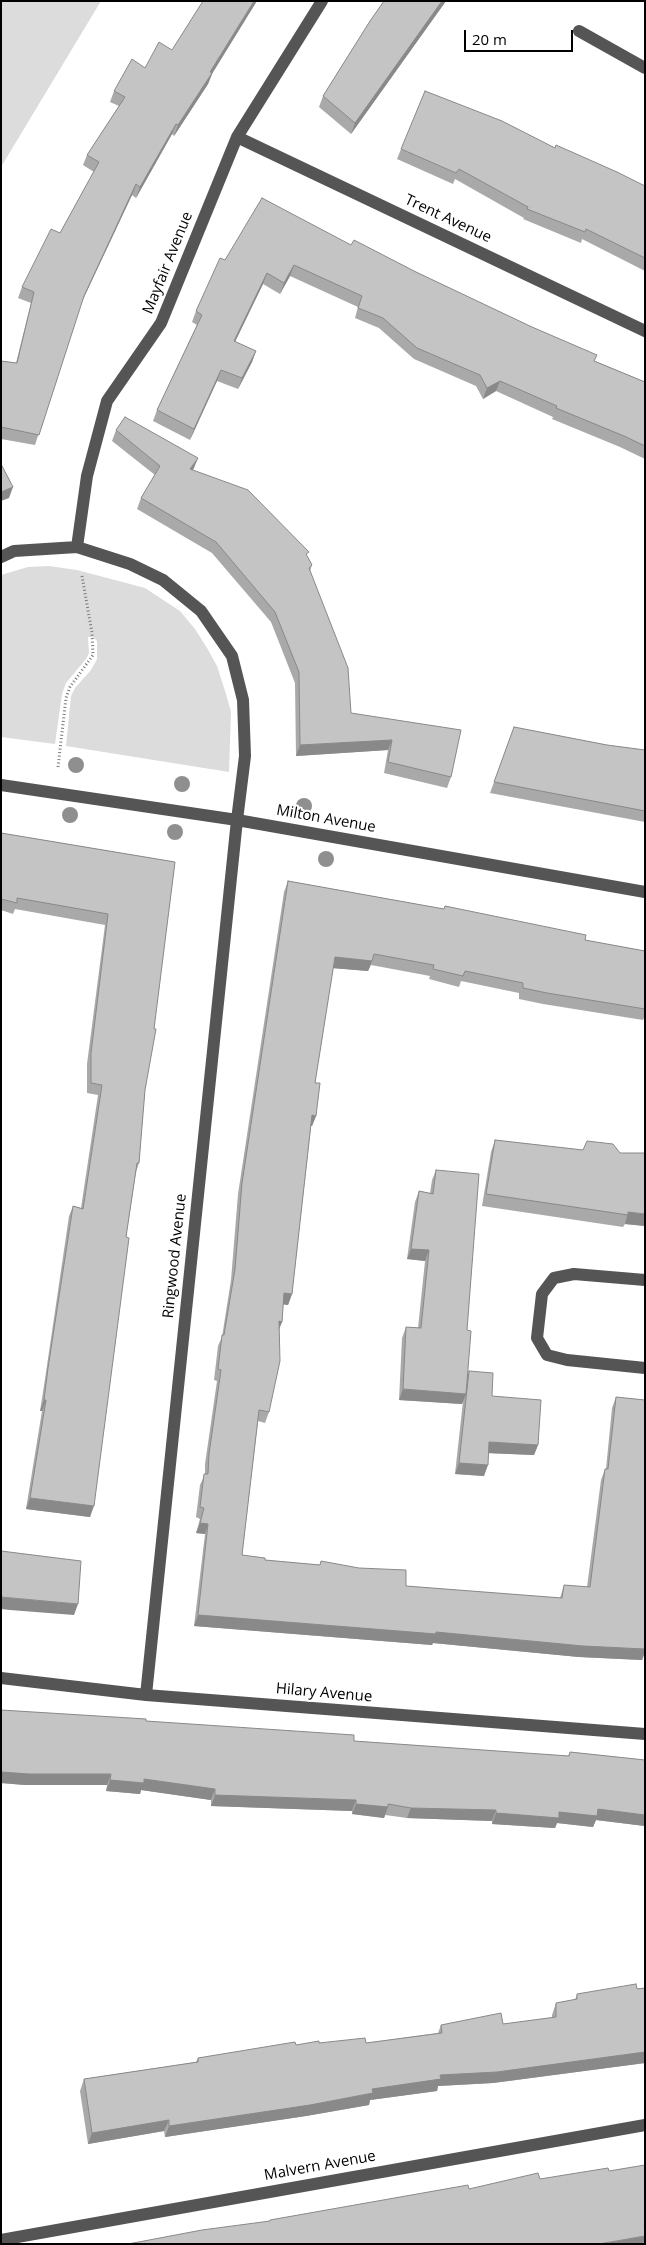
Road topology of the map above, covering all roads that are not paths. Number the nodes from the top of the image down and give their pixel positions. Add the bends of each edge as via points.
1 (322, 1) edge
2 (579, 31) dead end
3 (645, 68) edge
4 (237, 137) junction
5 (645, 331) edge
6 (76, 547) junction
7 (1, 557) edge
8 (1, 785) edge
9 (237, 820) junction
10 (645, 892) edge
11 (645, 1280) edge
12 (645, 1368) edge
13 (1, 1678) edge
14 (146, 1695) junction
15 (645, 1734) edge
16 (645, 2125) edge
17 (1, 2240) edge

1 - 4 street, Mayfair Avenue
2 - 3 street
4 - 5 street, Trent Avenue
4 - 6 street, Mayfair Avenue via 162,323 107,401 87,476
6 - 7 street via 14,551
6 - 9 street via 130,564 163,580 201,611 232,656 243,700 245,747
8 - 9 street, Milton Avenue
9 - 10 street, Milton Avenue
9 - 14 street, Ringwood Avenue
11 - 12 street via 574,1274 554,1278 542,1294 537,1338 547,1355
13 - 14 street, Hilary Avenue
14 - 15 street, Hilary Avenue
16 - 17 street, Malvern Avenue

